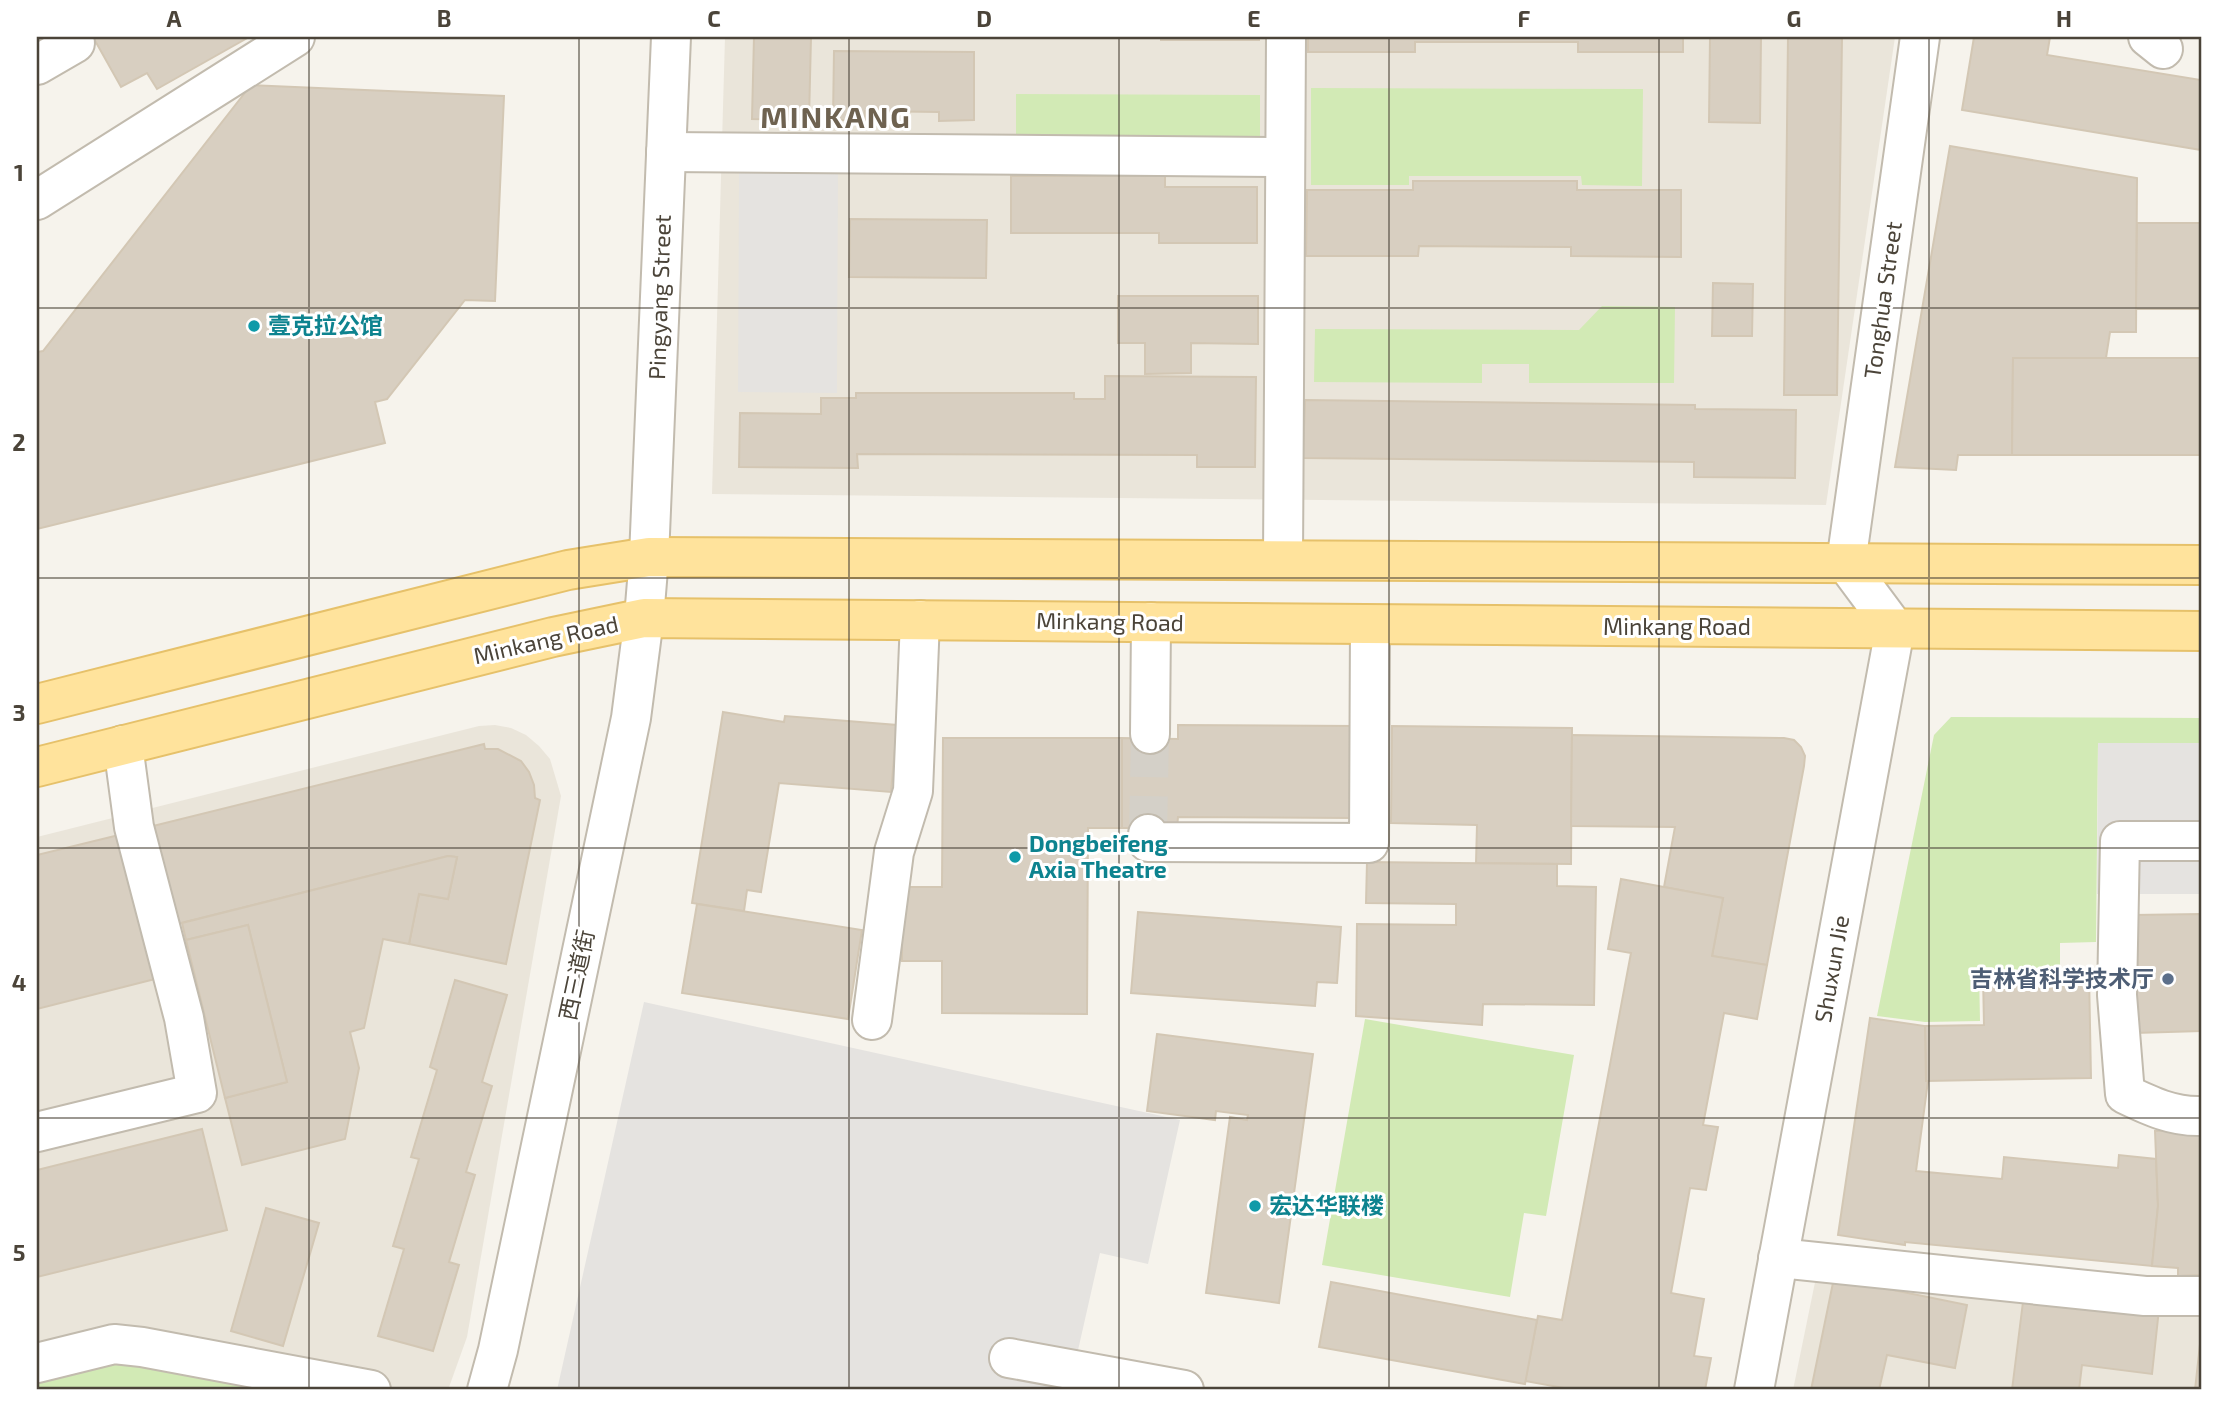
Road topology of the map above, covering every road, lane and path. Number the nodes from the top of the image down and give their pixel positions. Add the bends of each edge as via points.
1 (295, 37) edge
2 (671, 37) edge
3 (1286, 37) edge
4 (1920, 37) edge
5 (75, 43) dead end
6 (37, 65) edge
7 (666, 152) junction
8 (1286, 157) junction
9 (37, 200) edge
10 (649, 557) junction
11 (1283, 560) junction
12 (1846, 563) junction
13 (2201, 565) edge
14 (645, 618) junction
15 (920, 620) junction
16 (1151, 622) junction
17 (1370, 625) junction
18 (1895, 629) junction
19 (2201, 631) edge
20 (37, 704) edge
21 (1150, 734) tunnel mouth
22 (123, 745) junction
23 (37, 767) edge
24 (1149, 834) dead end
25 (2201, 841) edge
26 (872, 1020) dead end
27 (2201, 1116) edge
28 (37, 1132) edge
29 (1778, 1258) junction
30 (2201, 1296) edge
31 (1009, 1358) dead end
32 (37, 1363) edge
33 (371, 1390) edge
34 (487, 1390) edge
35 (1184, 1390) edge
36 (1754, 1390) edge

1 - 9 street
2 - 7 street, Pingyang Street
3 - 8 street
4 - 12 street, Tonghua Street
5 - 6 street
7 - 8 street
7 - 10 street, Pingyang Street
8 - 11 street
10 - 11 main road
10 - 14 street, 西三道街
10 - 20 main road via 568,570
11 - 12 main road
12 - 13 main road
12 - 18 street
14 - 15 main road, Minkang Road
14 - 22 main road, Minkang Road
14 - 34 street, 西三道街 via 631,718
15 - 16 main road, Minkang Road
15 - 26 street via 913,791 894,852
16 - 17 main road, Minkang Road
16 - 21 street
17 - 18 main road, Minkang Road
17 - 24 street via 1369,843 1148,842
18 - 19 main road, Minkang Road
18 - 29 street, Shuxun Jie
22 - 23 main road, Minkang Road
22 - 28 street via 134,827 184,1018 197,1093
25 - 27 street via 2120,841 2117,995 2125,1094 2155,1109
29 - 30 street via 2145,1296
29 - 36 street, Shuxun Jie
31 - 35 street
32 - 33 street via 114,1344

